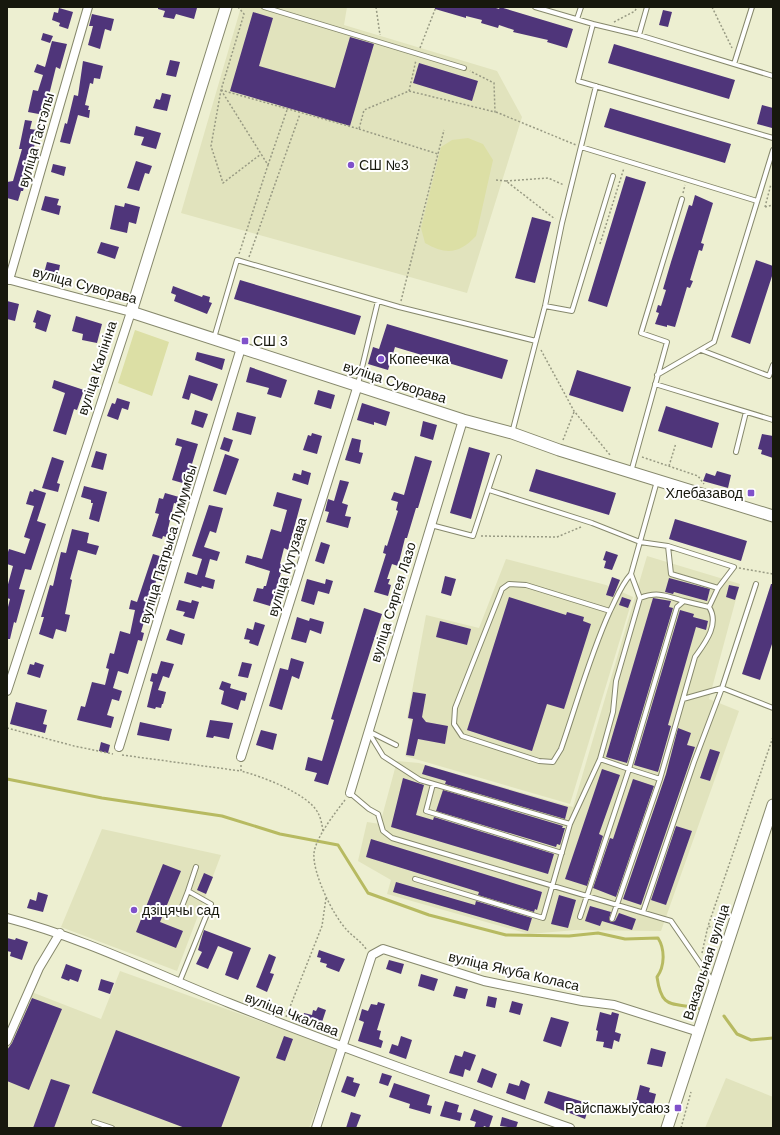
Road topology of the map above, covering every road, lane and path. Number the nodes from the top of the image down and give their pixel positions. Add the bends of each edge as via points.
1 (88, 7) edge
2 (226, 7) edge
3 (238, 7) edge
4 (264, 7) edge
5 (376, 7) edge
6 (436, 7) edge
7 (535, 7) edge
8 (581, 7) edge
9 (636, 7) edge
10 (647, 7) edge
11 (712, 7) edge
12 (752, 7) edge
13 (577, 19) junction
14 (593, 24) junction
15 (604, 28) junction
16 (639, 35) junction
17 (382, 43) junction
18 (417, 54) junction
19 (736, 57) junction
20 (734, 64) junction
21 (464, 68) joint
22 (773, 76) edge
23 (596, 86) junction
24 (221, 90) junction
25 (409, 91) junction
26 (287, 109) junction
27 (495, 112) junction
28 (300, 113) junction
29 (359, 129) junction
30 (444, 130) dead end
31 (773, 138) edge
32 (581, 147) junction
33 (773, 150) edge
34 (261, 154) junction
35 (438, 154) junction
36 (268, 165) junction
37 (613, 176) dead end
38 (496, 180) dead end
39 (506, 181) junction
40 (771, 181) dead end
41 (571, 187) junction
42 (682, 199) dead end
43 (757, 201) junction
44 (773, 205) edge
45 (765, 206) junction
46 (755, 208) junction
47 (562, 223) junction
48 (237, 260) junction
49 (247, 262) junction
50 (8, 280) edge
51 (378, 301) junction
52 (546, 306) junction
53 (399, 307) junction
54 (131, 312) junction
55 (214, 339) junction
56 (536, 341) junction
57 (241, 348) junction
58 (701, 350) junction
59 (773, 365) edge
60 (657, 375) junction
61 (655, 384) junction
62 (358, 385) junction
63 (574, 412) junction
64 (746, 412) junction
65 (463, 420) junction
66 (773, 420) edge
67 (512, 433) junction
68 (676, 443) dead end
69 (559, 450) junction
70 (736, 452) dead end
71 (637, 455) junction
72 (499, 457) dead end
73 (669, 466) junction
74 (626, 470) junction
75 (657, 480) junction
76 (704, 484) dead end
77 (489, 490) junction
78 (773, 516) edge
79 (592, 523) junction
80 (430, 525) junction
81 (473, 536) junction
82 (640, 542) junction
83 (668, 546) junction
84 (734, 567) junction
85 (631, 574) junction
86 (773, 574) edge
87 (756, 584) dead end
88 (718, 588) junction
89 (640, 598) junction
90 (684, 601) junction
91 (709, 607) junction
92 (610, 611) junction
93 (722, 688) junction
94 (7, 691) edge
95 (683, 699) junction
96 (773, 708) edge
97 (7, 728) edge
98 (368, 731) junction
99 (773, 737) edge
100 (396, 745) dead end
101 (119, 747) dead end
102 (241, 757) joint
103 (600, 759) junction
104 (629, 769) junction
105 (241, 771) junction
106 (660, 779) junction
107 (433, 784) junction
108 (350, 793) junction
109 (773, 805) edge
110 (570, 824) junction
111 (323, 831) junction
112 (562, 853) junction
113 (196, 867) dead end
114 (415, 879) dead end
115 (552, 884) junction
116 (188, 891) junction
117 (588, 895) junction
118 (326, 898) junction
119 (617, 904) junction
120 (643, 912) junction
121 (179, 914) dead end
122 (580, 917) dead end
123 (7, 918) edge
124 (612, 919) dead end
125 (60, 933) junction
126 (731, 933) junction
127 (369, 965) junction
128 (179, 984) junction
129 (714, 985) junction
130 (283, 1025) junction
131 (699, 1032) junction
132 (7, 1041) edge
133 (342, 1048) junction
134 (94, 1122) dead end
135 (112, 1128) edge
136 (316, 1128) edge
137 (570, 1128) edge
138 (667, 1128) edge

1 - 50 street, вуліца Гастэлы
2 - 54 main road, вуліца Калініна
3 - 24 path via 244,14
4 - 17 lane
5 - 17 path
6 - 18 path
7 - 13 lane
8 - 13 lane
9 - 15 path via 635,11
10 - 16 lane
11 - 19 path
12 - 19 lane
13 - 14 lane
14 - 15 lane
14 - 23 lane via 578,81
15 - 16 lane
16 - 20 lane
17 - 18 lane
18 - 21 lane
18 - 25 path
19 - 20 lane
20 - 22 lane
21 - 27 path via 494,83
23 - 31 lane
23 - 32 lane
24 - 26 path
24 - 34 path
24 - 34 path via 210,146 223,183
25 - 27 path
25 - 29 path via 364,110
26 - 28 path
26 - 36 path
27 - 32 path
28 - 29 path
28 - 49 path
29 - 35 path
30 - 35 path
32 - 41 lane
32 - 43 lane
33 - 43 lane
34 - 36 path
35 - 53 path
36 - 48 path
37 - 52 lane via 572,311
38 - 39 path
39 - 41 path via 548,178
39 - 47 path
40 - 45 path
41 - 47 lane
42 - 60 lane via 641,333 667,342
43 - 46 lane
44 - 45 path
45 - 46 path
46 - 58 lane via 714,342
47 - 52 lane
48 - 49 lane
48 - 55 lane
49 - 51 lane
50 - 54 street, вуліца Суворава
51 - 53 lane
51 - 62 lane
52 - 56 lane
53 - 56 lane
54 - 55 main road, вуліца Суворава
54 - 94 street, вуліца Калініна
55 - 57 main road, вуліца Суворава
56 - 63 path
56 - 67 lane
57 - 62 main road, вуліца Суворава
57 - 101 street, вуліца Патрыса Лумумбы
58 - 59 lane via 769,376
58 - 60 lane
60 - 61 lane
61 - 64 lane
61 - 71 lane
62 - 65 main road, вуліца Суворава
62 - 102 street, вуліца Кутузава
63 - 69 path
63 - 74 path
64 - 66 lane
64 - 70 lane
65 - 67 main road, вуліца Суворава
65 - 80 street, вуліца Сяргея Лазо
67 - 69 main road, вуліца Суворава
68 - 73 path
69 - 74 main road, вуліца Суворава
71 - 73 path
71 - 74 lane
72 - 77 lane
73 - 76 path via 698,476
74 - 75 main road, вуліца Суворава
75 - 78 main road, вуліца Суворава
75 - 82 lane
77 - 79 lane
77 - 81 lane
79 - 81 path via 557,537
79 - 82 lane
80 - 81 lane
80 - 98 street, вуліца Сяргея Лазо
82 - 83 lane
82 - 85 lane
83 - 84 lane
83 - 88 lane via 671,574
84 - 86 path
84 - 88 lane
85 - 89 lane
85 - 92 lane via 623,583
87 - 93 lane
88 - 91 lane
89 - 90 lane via 651,593
89 - 103 lane via 616,681 613,712
90 - 91 lane
90 - 104 lane via 677,607
91 - 95 lane via 714,614 712,627 705,644 695,657
92 - 92 lane via 561,749 553,762 539,761 462,736 454,724 455,708 502,589 509,584 526,585
93 - 95 lane
93 - 96 lane
93 - 120 lane
95 - 106 lane
97 - 105 path via 74,746 117,754
98 - 100 lane
98 - 107 lane via 383,756 420,780
98 - 108 street, вуліца Сяргея Лазо
99 - 126 path via 708,926
102 - 105 path
103 - 104 lane
103 - 110 lane
104 - 106 lane
104 - 117 lane
105 - 111 path via 291,790 308,802 318,812
106 - 119 lane
107 - 110 lane
107 - 112 lane via 426,812
108 - 111 path
108 - 115 lane via 378,814 383,831 392,838
109 - 126 main road, Вакзальная вуліца
110 - 112 lane
111 - 118 path via 314,852
112 - 115 lane
113 - 116 lane
114 - 115 lane via 543,918
115 - 117 lane
116 - 121 lane
116 - 128 lane via 211,904
117 - 119 lane
117 - 122 lane
118 - 127 path via 347,931 360,940 366,949
118 - 130 path via 322,926
119 - 120 lane
119 - 124 lane
120 - 129 lane via 671,921
123 - 125 street, вуліца Чкалава
125 - 128 street, вуліца Чкалава
125 - 132 street via 38,968
126 - 129 main road, Вакзальная вуліца
127 - 131 street, вуліца Якуба Коласа via 372,955 383,950 484,981 614,1005
127 - 133 street, вуліца Якуба Коласа
128 - 130 street, вуліца Чкалава
129 - 131 main road, Вакзальная вуліца
130 - 133 street, вуліца Чкалава
131 - 138 main road, Вакзальная вуліца
133 - 136 street, вуліца Якуба Коласа
133 - 137 street, вуліца Чкалава
134 - 135 lane

